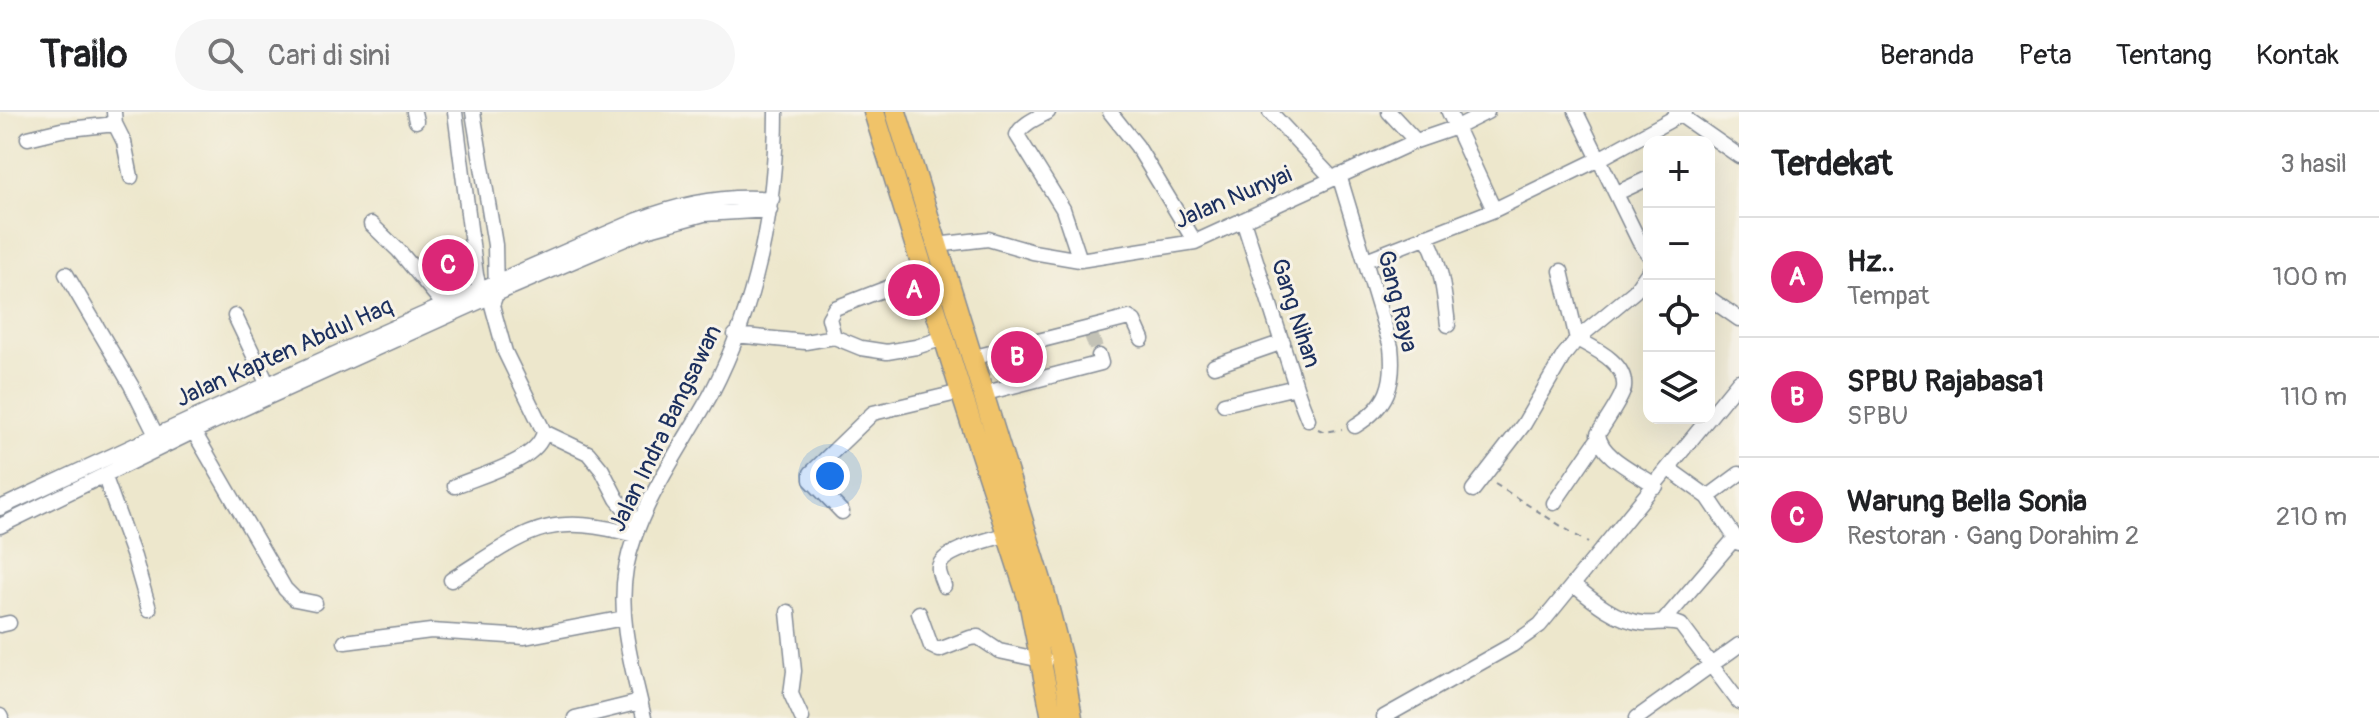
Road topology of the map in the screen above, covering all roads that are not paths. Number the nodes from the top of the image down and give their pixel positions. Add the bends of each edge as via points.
1 (455, 112) edge
2 (473, 112) edge
3 (776, 112) edge
4 (874, 112) edge
5 (896, 112) edge
6 (1048, 112) edge
7 (1110, 112) edge
8 (1270, 112) edge
9 (1389, 112) edge
10 (1449, 112) edge
11 (1487, 112) edge
12 (1579, 113) edge
13 (1680, 113) edge
14 (114, 118) edge
15 (1457, 127) junction
16 (1704, 136) edge
17 (28, 138) dead end
18 (1416, 141) junction
19 (1715, 147) edge
20 (1739, 156) edge
21 (1599, 159) junction
22 (131, 177) dead end
23 (1336, 177) junction
24 (1643, 181) edge
25 (1617, 193) junction
26 (771, 205) junction
27 (1494, 210) junction
28 (1243, 220) junction
29 (371, 224) dead end
30 (1426, 236) junction
31 (1195, 242) junction
32 (936, 245) junction
33 (1643, 247) edge
34 (1080, 260) junction
35 (1366, 260) junction
36 (1561, 271) dead end
37 (66, 274) dead end
38 (924, 274) junction
39 (1643, 280) edge
40 (489, 294) junction
41 (1715, 302) edge
42 (444, 305) junction
43 (235, 316) dead end
44 (1739, 319) edge
45 (1448, 325) dead end
46 (735, 335) junction
47 (834, 337) junction
48 (944, 338) junction
49 (1142, 339) dead end
50 (1577, 339) junction
51 (1283, 342) junction
52 (344, 356) junction
53 (1099, 356) dead end
54 (971, 358) junction
55 (1214, 366) dead end
56 (1739, 381) edge
57 (267, 383) junction
58 (1296, 387) junction
59 (961, 392) junction
60 (982, 394) junction
61 (1224, 404) dead end
62 (1308, 419) road end
63 (1355, 426) road end
64 (194, 432) junction
65 (544, 432) junction
66 (1598, 439) junction
67 (159, 441) junction
68 (1669, 469) junction
69 (1739, 474) edge
70 (104, 475) junction
71 (455, 486) dead end
72 (1656, 486) junction
73 (1473, 490) dead end
74 (1708, 497) junction
75 (1554, 503) dead end
76 (0, 508) edge
77 (842, 512) dead end
78 (0, 526) edge
79 (636, 530) junction
80 (1008, 534) junction
81 (1737, 541) edge
82 (451, 580) dead end
83 (1574, 585) junction
84 (944, 586) dead end
85 (315, 603) dead end
86 (149, 609) dead end
87 (788, 612) dead end
88 (919, 613) dead end
89 (624, 618) junction
90 (1663, 622) junction
91 (345, 642) dead end
92 (1739, 645) edge
93 (1052, 660) junction
94 (1713, 665) junction
95 (640, 702) junction
96 (1739, 702) edge
97 (1384, 717) edge
98 (575, 718) edge
99 (644, 718) edge
100 (802, 718) edge
101 (1052, 718) edge
102 (1072, 718) edge
103 (1637, 718) edge

1 - 40 street
2 - 40 street via 495,245
3 - 26 street, Jalan Indra Bangsawan
4 - 38 highway
5 - 32 highway
6 - 34 street via 1017,135 1063,209
7 - 31 street
8 - 23 street
9 - 18 street
10 - 15 street
11 - 15 street, Jalan Nunyai
12 - 21 street
13 - 16 street
13 - 21 street
14 - 17 street
14 - 22 street
15 - 18 street, Jalan Nunyai
15 - 27 street
18 - 23 street, Jalan Nunyai
19 - 20 street
21 - 25 street
21 - 27 street
23 - 28 street, Jalan Nunyai
23 - 35 street, Gang Raya
24 - 25 street
25 - 33 street
26 - 40 street, Jalan Kapten Abdul Haq via 754,197 661,211
26 - 46 street, Jalan Indra Bangsawan via 759,267
27 - 30 street
28 - 31 street, Jalan Nunyai
28 - 51 street, Gang Nihan
29 - 42 street
30 - 35 street
30 - 45 street via 1442,276
31 - 34 street, Jalan Nunyai
32 - 34 street, Jalan Nunyai via 988,239
32 - 54 highway
35 - 63 street, Gang Raya via 1394,373 1374,413
36 - 50 street
37 - 67 street
38 - 47 street via 835,308 829,318
38 - 48 highway
39 - 50 street
40 - 42 street, Jalan Kapten Abdul Haq
40 - 52 street, Jalan Kapten Abdul Haq
40 - 65 street via 505,352
41 - 44 street
42 - 52 street, Jalan Kapten Abdul Haq
43 - 57 street
46 - 47 street via 805,342
46 - 79 street, Jalan Indra Bangsawan via 711,394
47 - 48 street via 887,352
48 - 59 highway
49 - 54 street via 1129,318
50 - 66 street via 1606,355 1622,373 1624,389
50 - 73 street via 1524,424
51 - 55 street
51 - 58 street, Gang Nihan
52 - 57 street, Jalan Kapten Abdul Haq
52 - 64 street, Jalan Kapten Abdul Haq
53 - 60 street via 1101,363
54 - 60 highway
56 - 68 street
57 - 67 street, Jalan Kapten Abdul Haq
58 - 61 street
58 - 62 street, Gang Nihan
59 - 77 street via 873,413 811,473 811,480
59 - 80 highway
60 - 93 highway via 1043,587
64 - 67 street, Jalan Kapten Abdul Haq
64 - 85 street via 285,589 295,599
65 - 71 street via 542,443 528,456
65 - 79 street via 588,453
66 - 72 street via 1604,450
66 - 75 street
67 - 70 street, Jalan Kapten Abdul Haq
67 - 76 street, Jalan Kapten Abdul Haq
68 - 72 street
68 - 74 street
69 - 74 street
70 - 78 street, Jalan Kapten Abdul Haq
70 - 86 street
72 - 83 street
74 - 81 street
79 - 82 street via 554,525 520,536
79 - 89 street, Jalan Indra Bangsawan via 626,570
80 - 84 street via 950,554 938,569
80 - 93 highway
81 - 90 street
83 - 90 street via 1628,620
83 - 97 street via 1527,636
87 - 100 street via 791,694
88 - 93 street via 935,649 978,637 999,651
89 - 91 street via 525,637 431,631
89 - 95 street, Jalan Indra Bangsawan
90 - 94 street via 1686,630
92 - 94 street
93 - 101 highway
93 - 102 highway
94 - 96 street
94 - 103 street
95 - 98 street
95 - 99 street, Jalan Indra Bangsawan

